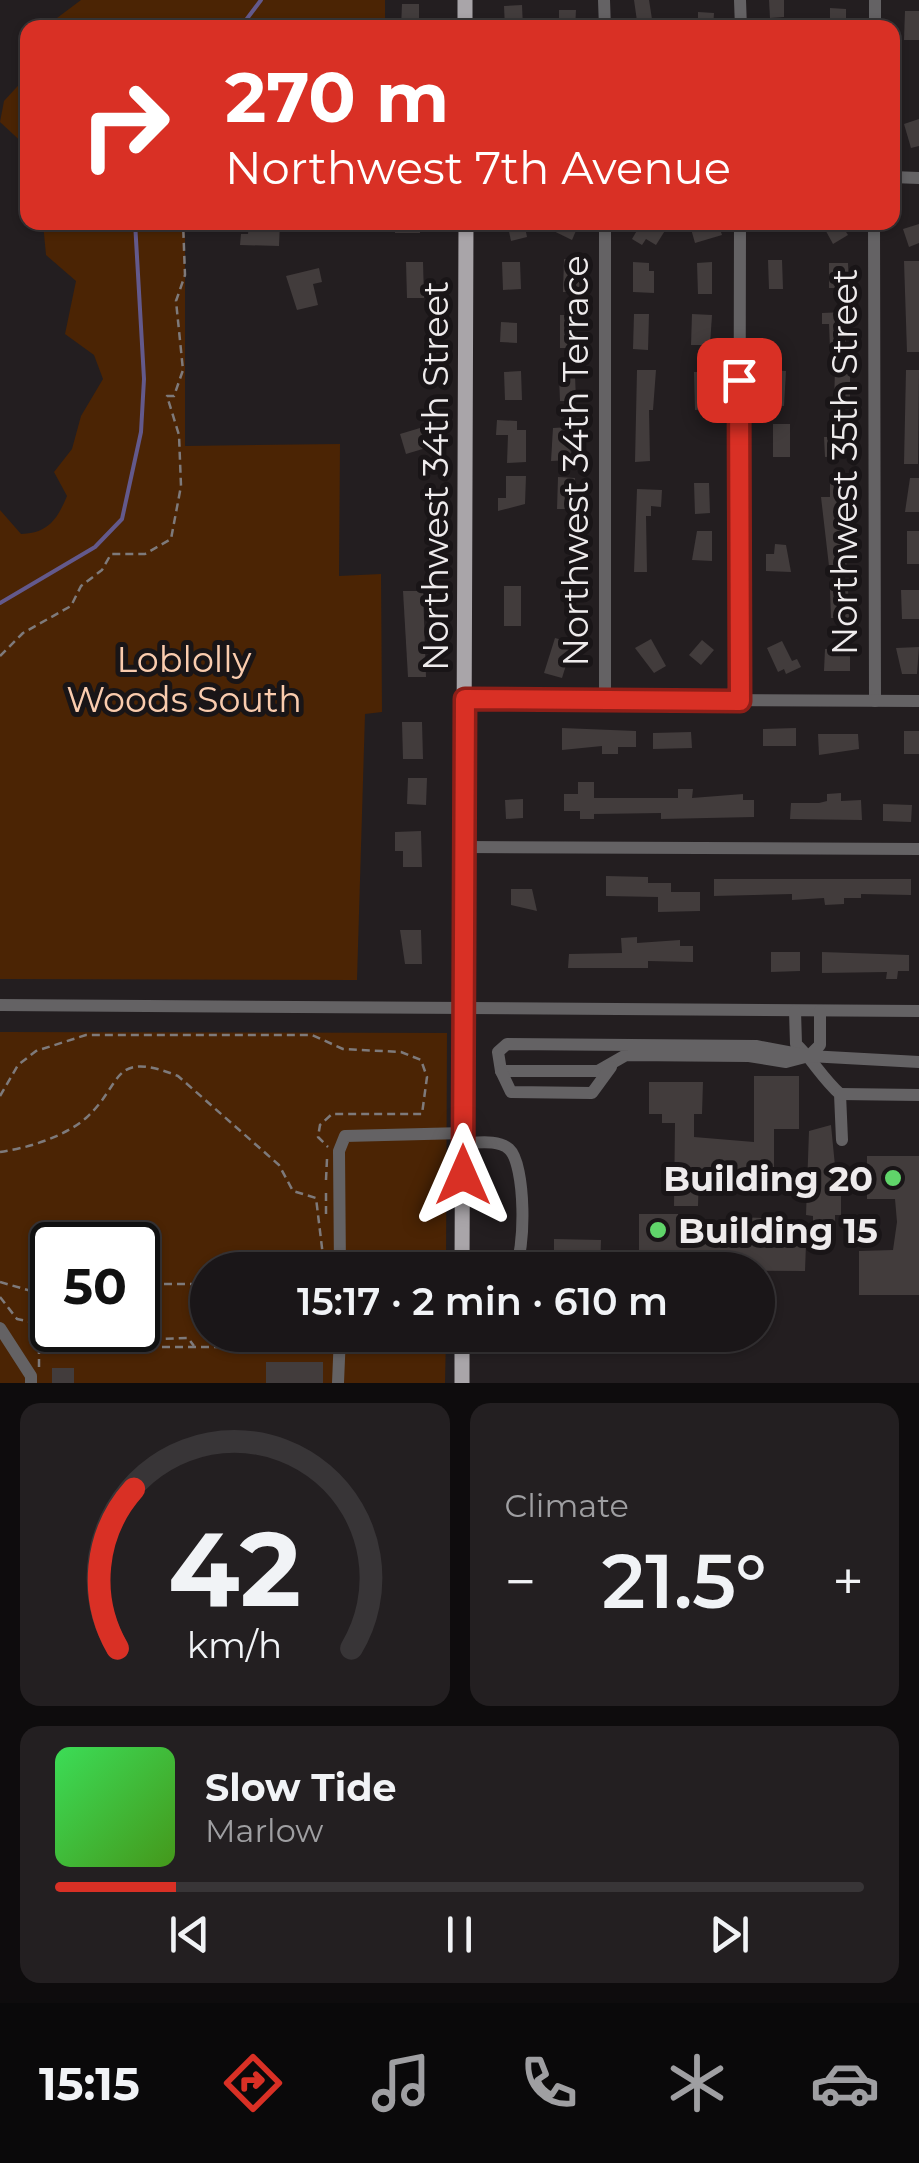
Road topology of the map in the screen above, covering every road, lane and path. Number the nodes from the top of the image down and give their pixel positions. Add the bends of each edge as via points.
1 (183, 230) edge
2 (466, 230) edge
3 (604, 230) edge
4 (740, 230) edge
5 (874, 230) edge
6 (0, 656) edge
7 (465, 699) junction
8 (604, 700) junction
9 (740, 701) junction
10 (875, 701) junction
11 (919, 701) edge
12 (464, 848) junction
13 (919, 849) edge
14 (0, 1006) edge
15 (464, 1011) junction
16 (796, 1011) junction
17 (820, 1011) junction
18 (919, 1011) edge
19 (809, 1056) junction
20 (919, 1062) edge
21 (612, 1066) junction
22 (500, 1071) junction
23 (840, 1094) junction
24 (919, 1095) edge
25 (0, 1096) edge
26 (463, 1138) junction
27 (842, 1140) dead end
28 (0, 1152) edge
29 (328, 1219) dead end
30 (328, 1241) dead end
31 (323, 1252) edge
32 (329, 1252) edge
33 (340, 1252) edge
34 (462, 1252) edge
35 (521, 1252) edge
36 (0, 1282) edge
37 (160, 1284) edge
38 (190, 1284) edge
39 (30, 1290) edge
40 (0, 1297) edge
41 (30, 1321) edge
42 (0, 1328) edge
43 (160, 1338) edge
44 (190, 1341) edge
45 (190, 1347) edge
46 (338, 1352) edge
47 (462, 1352) edge
48 (31, 1383) edge
49 (39, 1383) edge
50 (338, 1383) edge
51 (462, 1383) edge

1 - 6 path via 185,276 176,301 183,370 174,396 166,396 180,435 181,486 170,539 145,554 111,554 68,609 23,633
2 - 7 main road, Northwest 34th Street
3 - 8 street, Northwest 34th Terrace
4 - 9 street
5 - 10 street, Northwest 35th Street
7 - 8 street
7 - 12 main road, Northwest 34th Street
8 - 9 street
9 - 10 street
10 - 11 street
12 - 13 street
12 - 15 main road, Northwest 34th Street
14 - 15 street
15 - 16 street
15 - 26 main road, Northwest 34th Street
16 - 17 street
16 - 19 street via 796,1044
17 - 18 street
17 - 19 street via 820,1045
19 - 20 street
19 - 21 street via 786,1062 626,1054
19 - 22 street via 756,1046 507,1044 498,1052
19 - 23 street via 818,1075
21 - 22 street
21 - 22 street via 592,1093 511,1092
23 - 24 street
23 - 27 street
25 - 29 path via 18,1065 36,1051 86,1035 312,1036 344,1049 414,1055 427,1077 422,1114 332,1114 320,1125 318,1137 328,1147
26 - 33 street via 345,1136 339,1152
26 - 34 main road, Northwest 34th Street
26 - 35 street via 502,1144 519,1168
28 - 31 path via 24,1148 86,1117 123,1072 160,1068 178,1076 279,1165 293,1191 316,1198
30 - 32 path
36 - 39 path
37 - 38 path
40 - 41 path via 17,1318
42 - 48 street
43 - 44 path
45 - 49 path via 39,1347
46 - 50 street
47 - 51 main road

